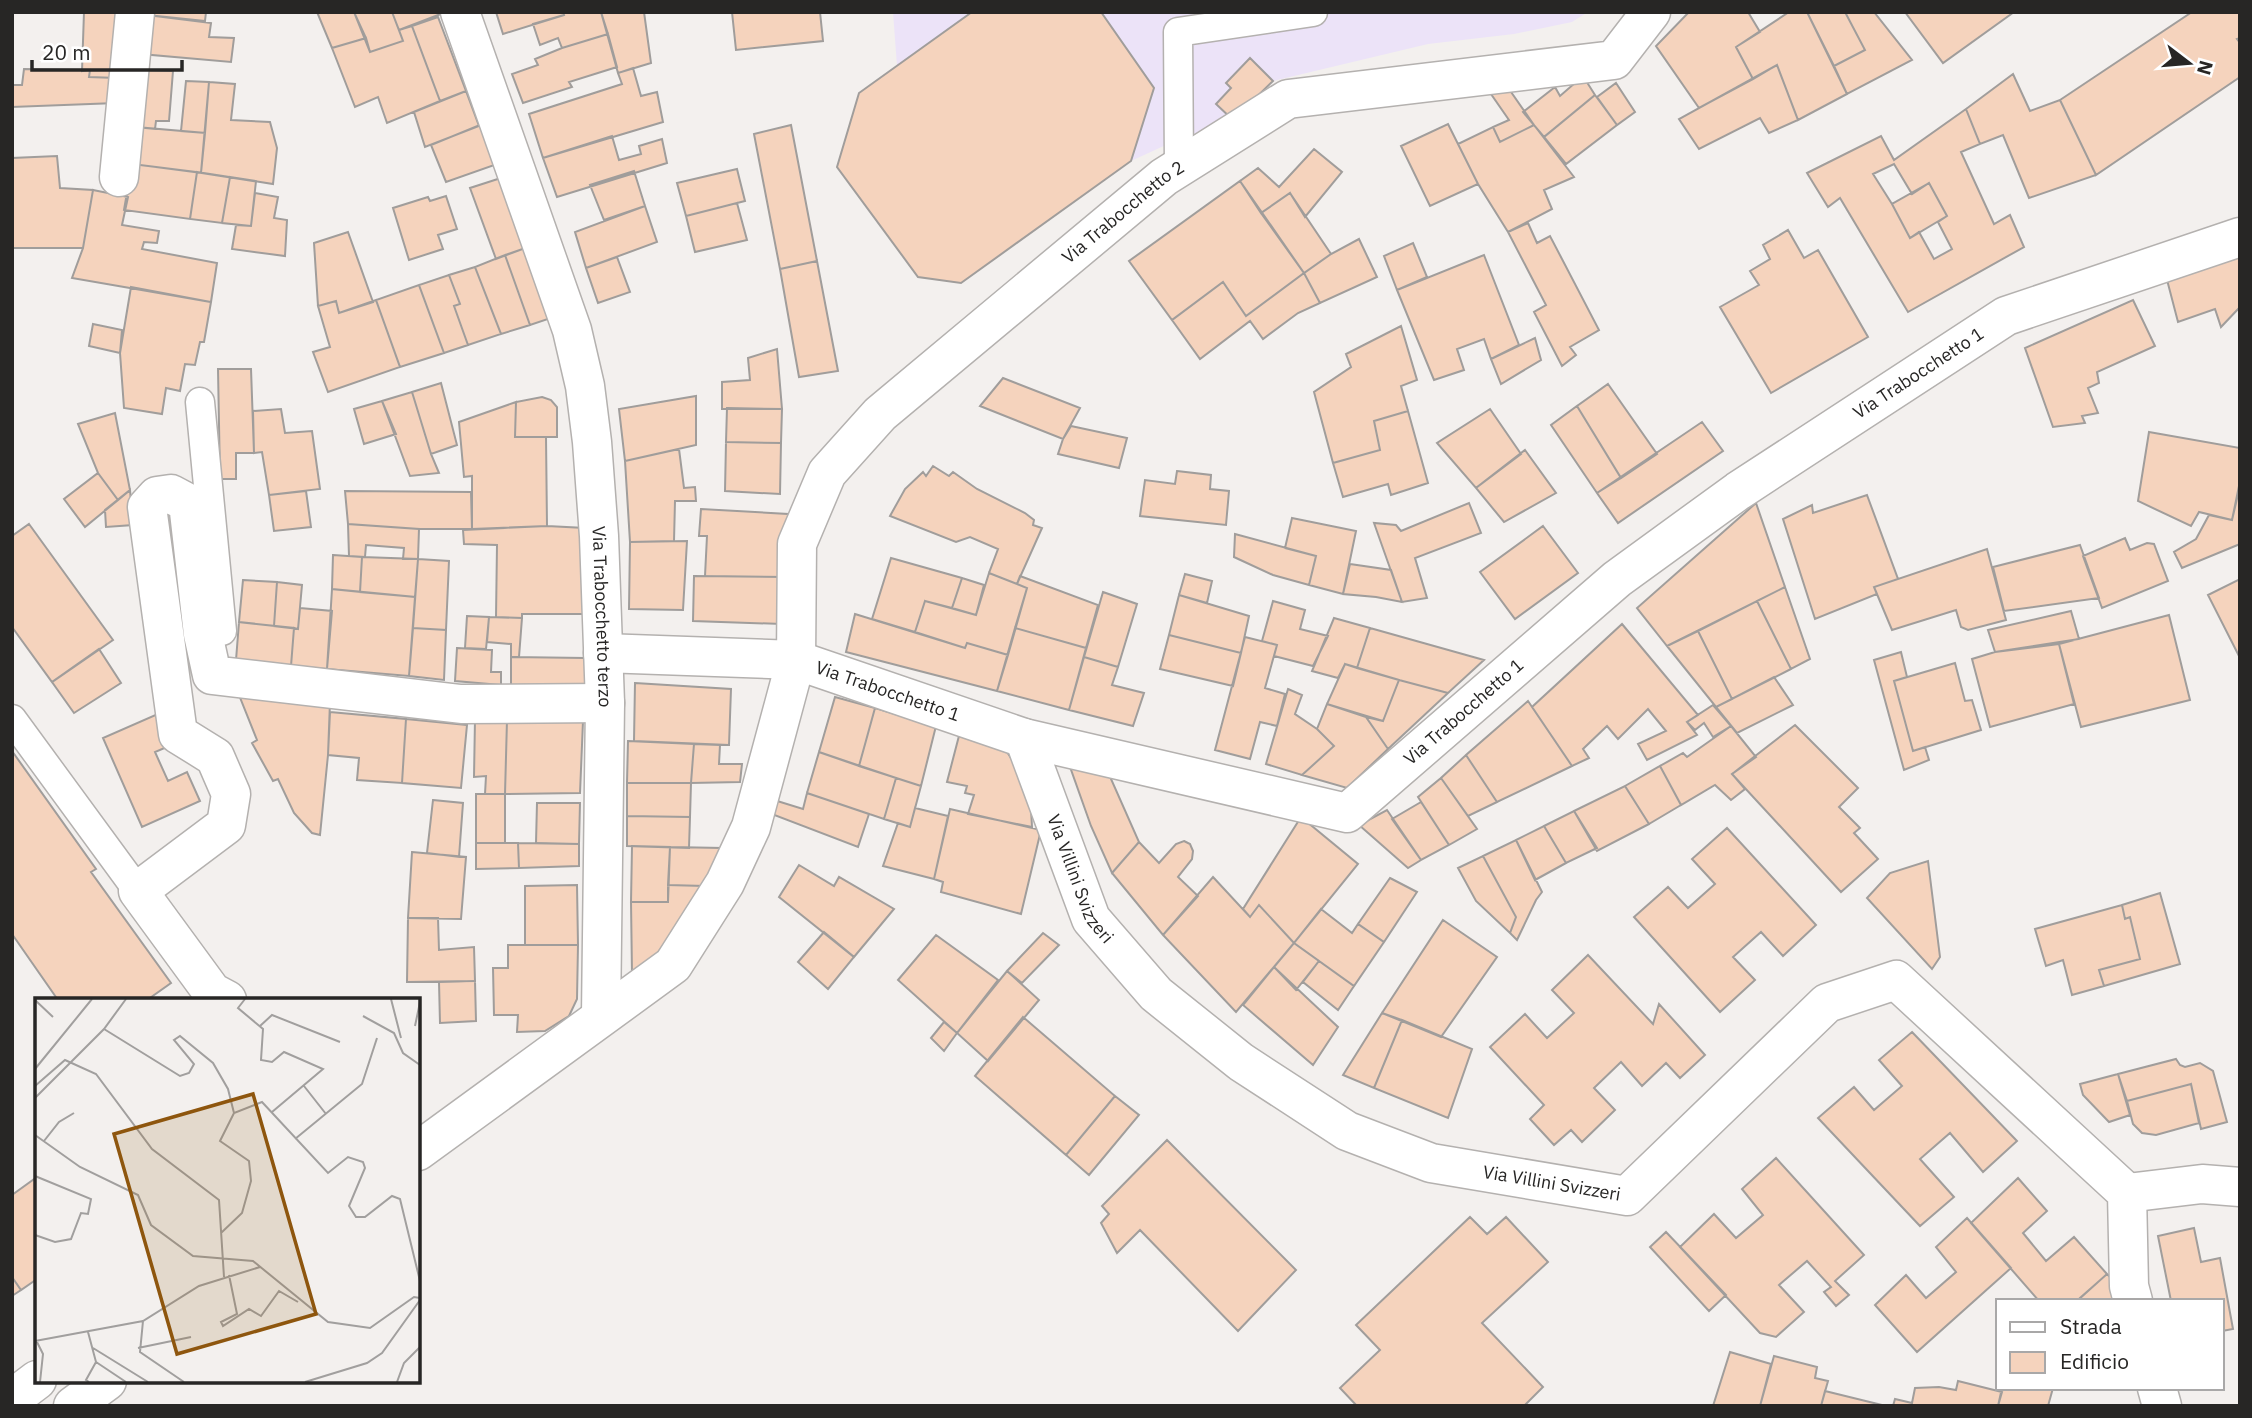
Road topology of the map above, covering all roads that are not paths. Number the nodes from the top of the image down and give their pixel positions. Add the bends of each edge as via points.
1 (135, 12) edge
2 (460, 12) edge
3 (1313, 12) edge
4 (1651, 12) edge
5 (1179, 167) junction
6 (120, 177) dead end
7 (2240, 237) edge
8 (200, 402) dead end
9 (203, 634) junction
10 (603, 653) junction
11 (796, 660) junction
12 (605, 703) junction
13 (12, 719) edge
14 (1024, 738) junction
15 (138, 891) junction
16 (223, 998) edge
17 (601, 1016) junction
18 (420, 1150) edge
19 (2240, 1187) edge
20 (2127, 1193) junction
21 (2132, 1299) edge
22 (35, 1382) edge
23 (104, 1383) edge
24 (12, 1399) edge
25 (73, 1406) edge

1 - 6 street
2 - 10 street, Via Trabocchetto terzo via 572,330 582,374 594,469
3 - 5 lane via 1178,32
4 - 5 street, Via Trabocchetto 2 via 1614,60 1288,99
5 - 11 street, Via Trabocchetto 2 via 880,414 828,473 797,544
7 - 14 street, Via Trabocchetto 1 via 2006,316 1738,491 1617,579 1347,813
8 - 9 lane via 222,631
9 - 12 street via 212,675 461,704
9 - 15 street via 188,503 171,494 157,496 147,507 178,734 215,757 231,794 226,825
10 - 11 street, Via Trabocchetto 1
10 - 12 street, Via Trabocchetto terzo
11 - 14 street, Via Trabocchetto 1
11 - 17 street, Via Trabocchetto 2 via 751,827 725,883 673,965
12 - 17 street, Via Trabocchetto terzo
13 - 15 lane
14 - 20 street, Via Villini Svizzeri via 1091,919 1156,994 1241,1062 1347,1131 1431,1163 1627,1196 1827,1003 1896,980
15 - 16 street via 212,992
17 - 18 street
19 - 20 street via 2203,1184
20 - 21 street
22 - 24 street
23 - 25 street

